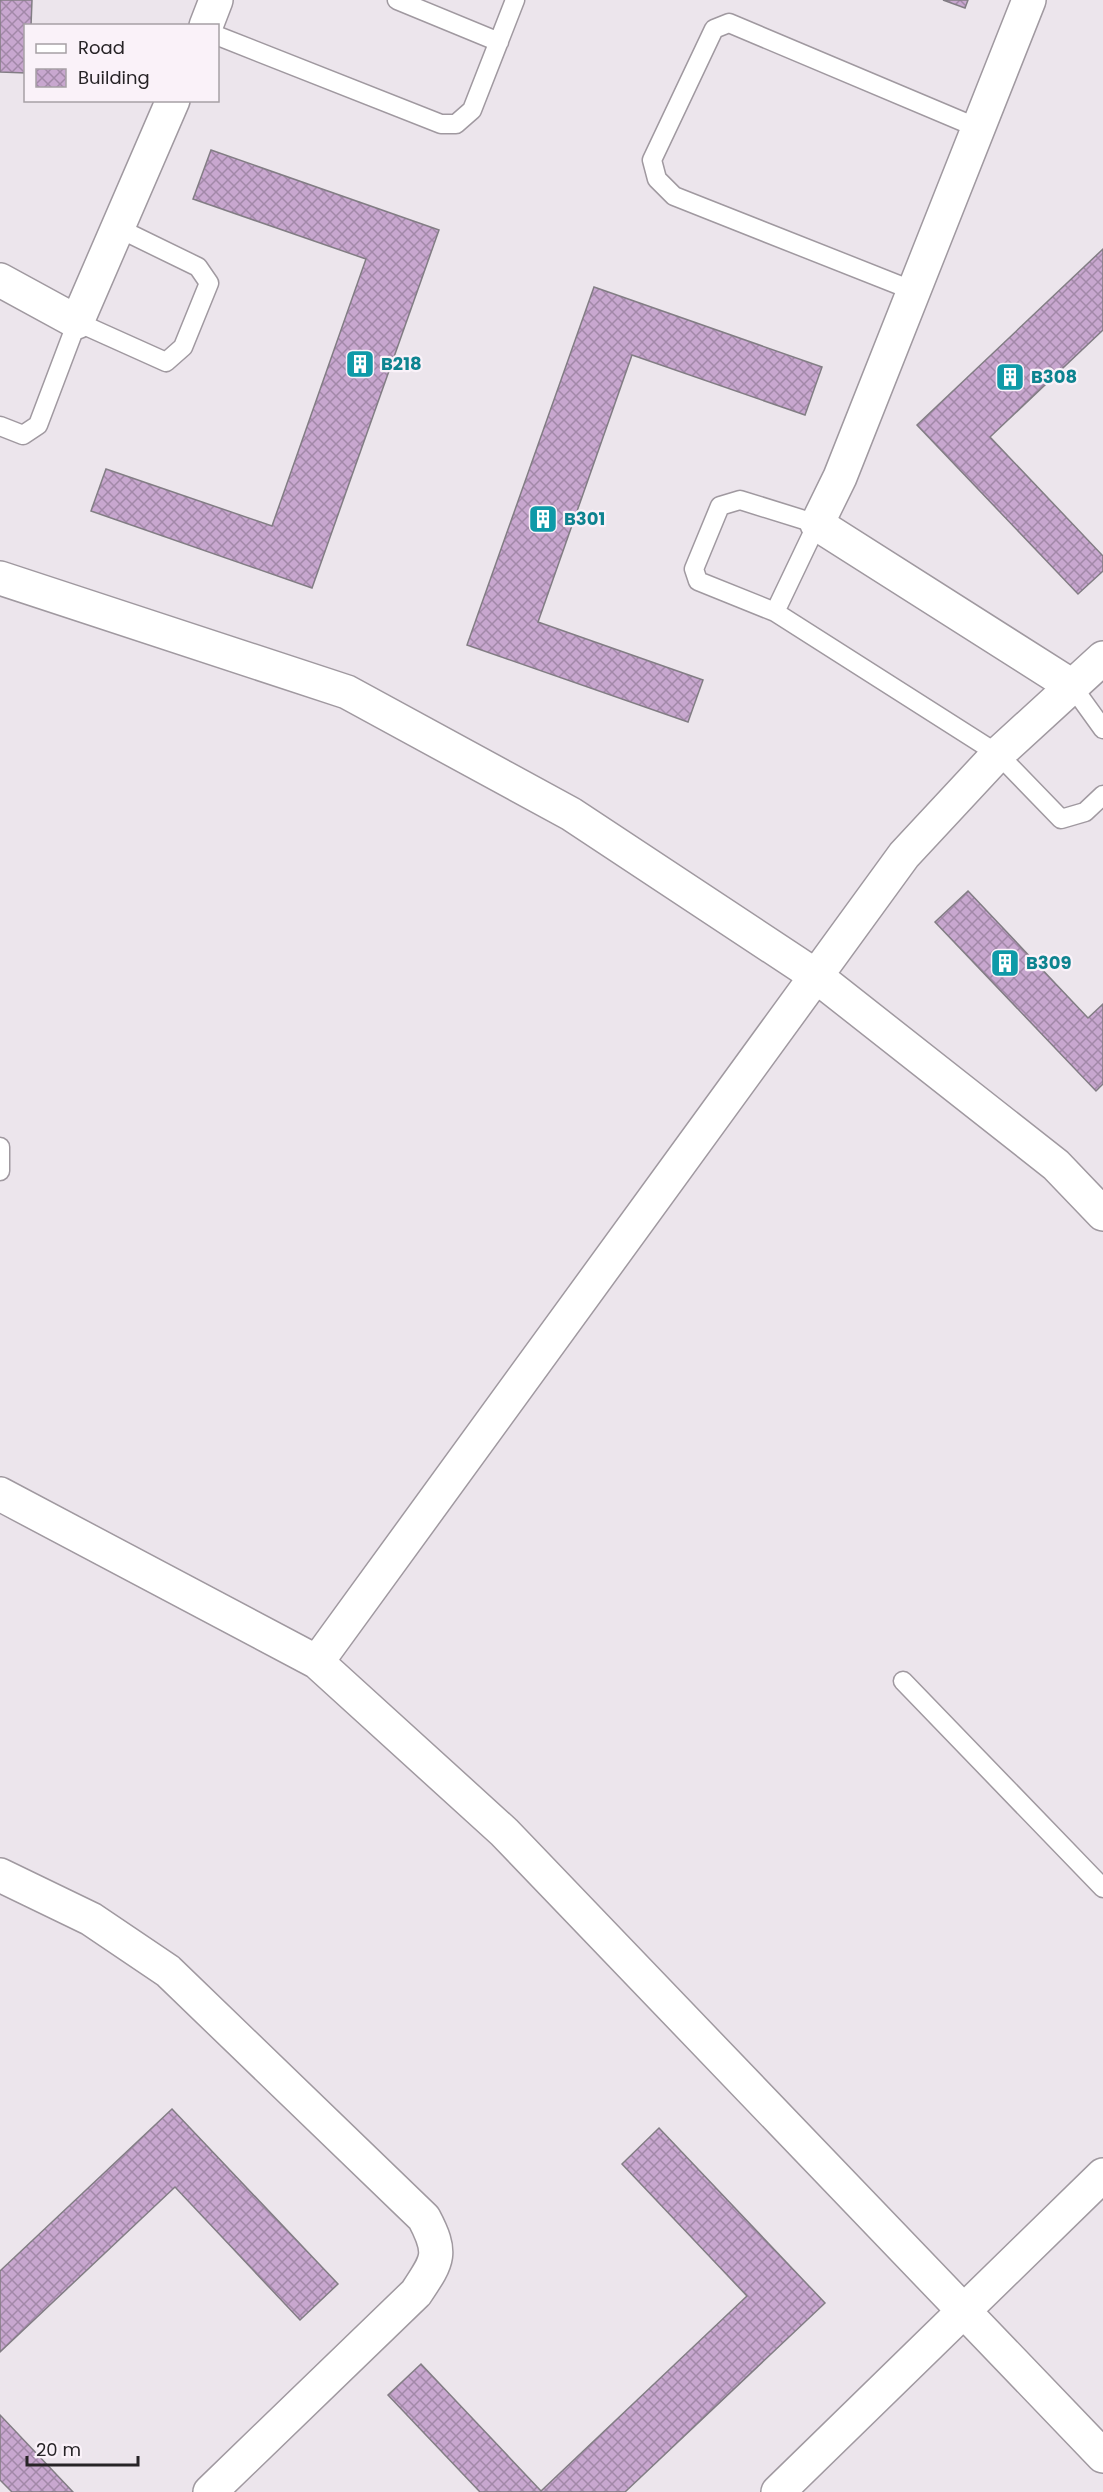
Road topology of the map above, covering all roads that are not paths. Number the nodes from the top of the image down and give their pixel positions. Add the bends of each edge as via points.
1 (216, 0) edge
2 (398, 0) edge
3 (515, 0) edge
4 (1029, 0) edge
5 (207, 24) edge
6 (219, 36) edge
7 (499, 42) junction
8 (172, 102) edge
9 (978, 128) junction
10 (118, 228) junction
11 (0, 280) edge
12 (914, 291) junction
13 (77, 322) junction
14 (0, 426) edge
15 (818, 524) junction
16 (0, 578) edge
17 (775, 612) junction
18 (1103, 658) edge
19 (1072, 686) junction
20 (1103, 729) edge
21 (998, 754) junction
22 (1103, 795) edge
23 (816, 976) junction
24 (0, 1147) edge
25 (0, 1171) edge
26 (1103, 1214) edge
27 (0, 1494) edge
28 (317, 1662) junction
29 (903, 1681) dead end
30 (0, 1875) edge
31 (1103, 1888) edge
32 (1103, 2175) edge
33 (964, 2311) junction
34 (1103, 2456) edge
35 (210, 2492) edge
36 (777, 2492) edge

1 - 5 street
2 - 7 lane
3 - 7 lane
4 - 9 street
6 - 7 lane via 441,124 456,124 472,110
8 - 10 street
9 - 12 street
9 - 12 lane via 729,24 714,29 652,160 657,179 674,196
10 - 13 street
10 - 13 lane via 198,267 209,282 183,347 166,362
11 - 13 street
12 - 15 street
13 - 14 lane via 38,425 23,435
15 - 17 lane
15 - 17 lane via 740,500 720,506 694,569 698,581
15 - 19 street
16 - 23 street via 347,692 571,814
17 - 21 lane
18 - 19 street
19 - 20 lane
19 - 21 street
21 - 22 lane via 1061,819 1085,812
21 - 23 street via 904,855
23 - 26 street via 1056,1165
23 - 28 street
24 - 25 lane
27 - 28 street
28 - 33 street via 504,1832
29 - 31 lane
30 - 35 street via 91,1919 168,1971 424,2218 437,2242 434,2266 416,2293
32 - 33 street
33 - 34 street
33 - 36 street

